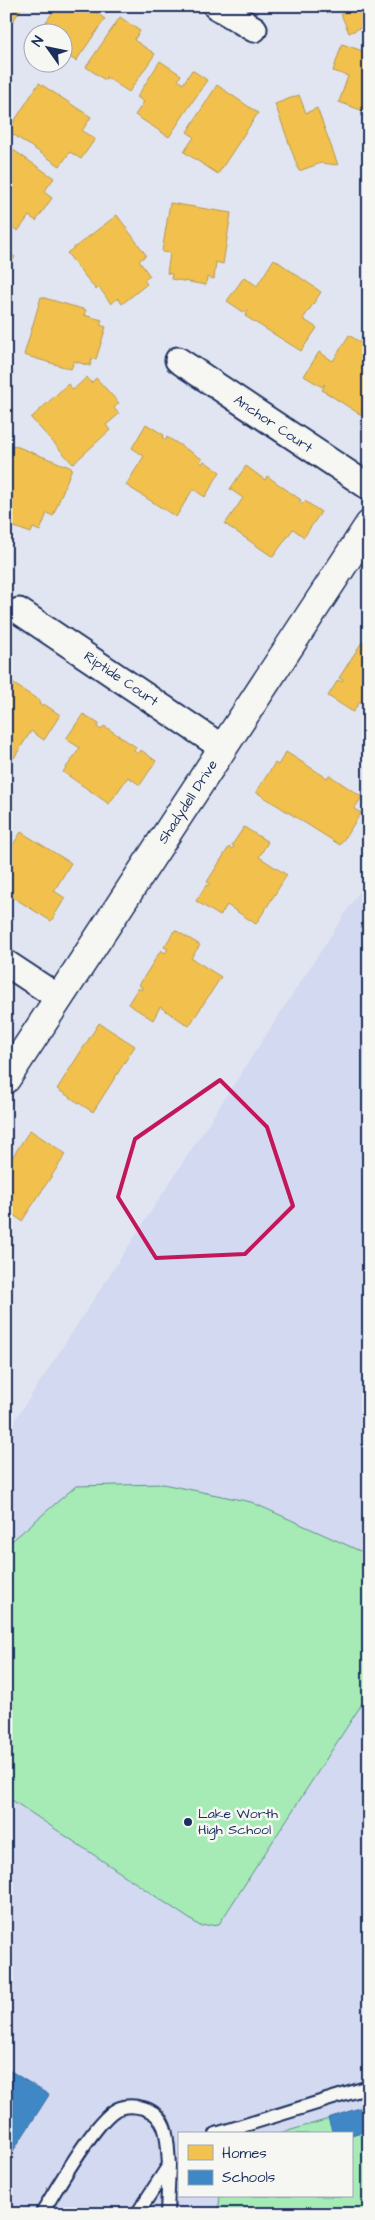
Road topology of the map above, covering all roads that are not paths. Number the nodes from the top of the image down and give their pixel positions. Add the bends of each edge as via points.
1 (216, 6) edge
2 (254, 29) dead end
3 (178, 360) dead end
4 (369, 487) edge
5 (369, 525) edge
6 (19, 611) dead end
7 (223, 748) junction
8 (6, 963) edge
9 (59, 998) junction
10 (6, 1079) edge
11 (369, 2087) edge
12 (223, 2132) edge
13 (173, 2144) edge
14 (169, 2165) junction
15 (40, 2214) edge
16 (137, 2214) edge
17 (167, 2214) edge

1 - 2 street
3 - 4 street, Anchor Court
5 - 7 street, Shadydell Drive
6 - 7 street, Riptide Court
7 - 9 street, Shadydell Drive
8 - 9 street
9 - 10 street, Shadydell Drive
11 - 12 lane
13 - 14 lane
13 - 15 lane via 166,2127 152,2110 135,2106 119,2108 99,2124
14 - 16 lane
14 - 17 lane

